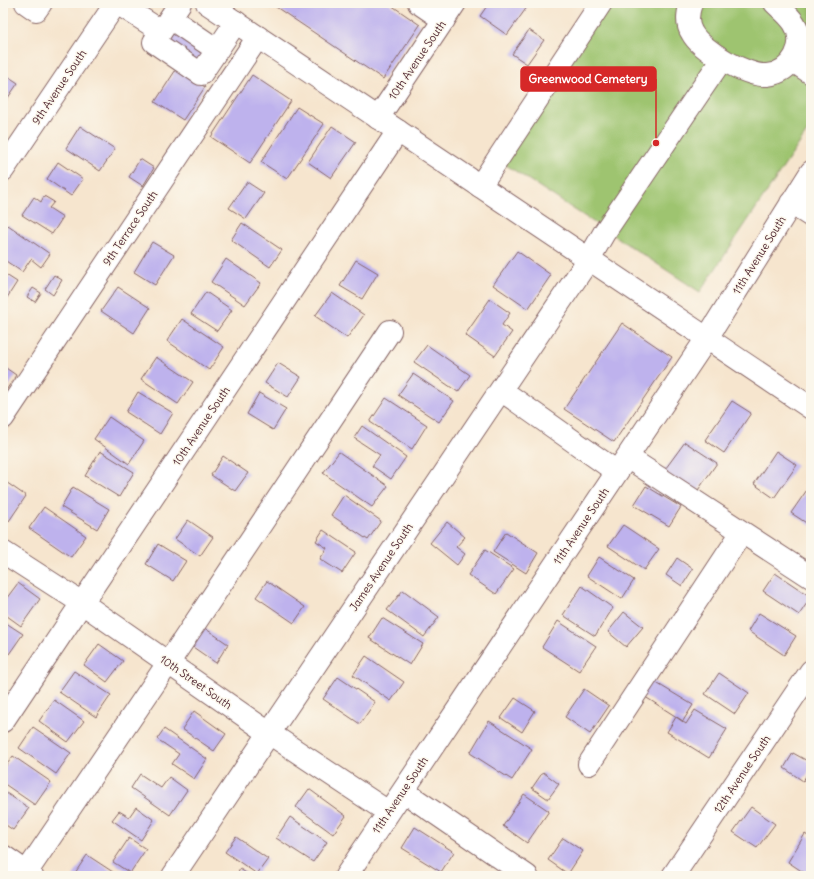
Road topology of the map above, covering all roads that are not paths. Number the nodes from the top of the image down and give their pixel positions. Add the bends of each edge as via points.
1 (26, 3) edge
2 (41, 3) edge
3 (116, 3) edge
4 (207, 3) edge
5 (419, 3) edge
6 (601, 3) edge
7 (691, 3) edge
8 (775, 3) edge
9 (449, 12) edge
10 (170, 17) edge
11 (236, 22) junction
12 (258, 37) junction
13 (217, 50) junction
14 (722, 59) junction
15 (793, 61) junction
16 (811, 73) edge
17 (378, 118) junction
18 (398, 131) junction
19 (3, 170) edge
20 (811, 172) edge
21 (480, 186) junction
22 (791, 203) junction
23 (811, 216) edge
24 (589, 259) junction
25 (390, 331) dead end
26 (707, 338) junction
27 (501, 390) junction
28 (811, 408) edge
29 (3, 418) edge
30 (622, 465) junction
31 (742, 532) junction
32 (3, 552) edge
33 (811, 577) edge
34 (82, 603) junction
35 (168, 663) junction
36 (811, 672) edge
37 (3, 722) edge
38 (269, 733) junction
39 (589, 764) dead end
40 (403, 791) junction
41 (388, 812) junction
42 (3, 856) edge
43 (27, 875) edge
44 (524, 875) edge
45 (173, 876) edge
46 (346, 876) edge
47 (673, 876) edge

1 - 2 street via 36,10
3 - 10 street
3 - 19 street, 9th Avenue South
4 - 11 street
5 - 9 street
6 - 21 street
7 - 14 street via 688,19 692,33
8 - 15 street via 794,23 797,31 798,47
9 - 17 street, 10th Avenue South
10 - 13 street
10 - 13 street via 154,42 201,74
11 - 12 street
11 - 13 street
12 - 17 street
12 - 29 street, 9th Terrace South
14 - 15 street via 757,75 773,74
14 - 24 street, James Avenue South
15 - 16 street
17 - 18 street
18 - 21 street
18 - 34 street, 10th Avenue South
20 - 22 street, 11th Avenue South
21 - 24 street
22 - 23 street
22 - 26 street, 11th Avenue South
24 - 26 street
24 - 27 street, James Avenue South
25 - 35 street
26 - 28 street
26 - 30 street, 11th Avenue South
27 - 30 street
27 - 38 street, James Avenue South
30 - 31 street
30 - 40 street, 11th Avenue South
31 - 33 street
31 - 39 street
32 - 34 street, 10th Street South
34 - 35 street, 10th Street South
34 - 37 street, 10th Avenue South
35 - 38 street, 10th Street South
35 - 43 street
36 - 47 street, 12th Avenue South
38 - 41 street, 10th Street South
38 - 45 street, James Avenue South
40 - 41 street, 11th Avenue South
40 - 44 street
41 - 46 street, 11th Avenue South
42 - 43 street

